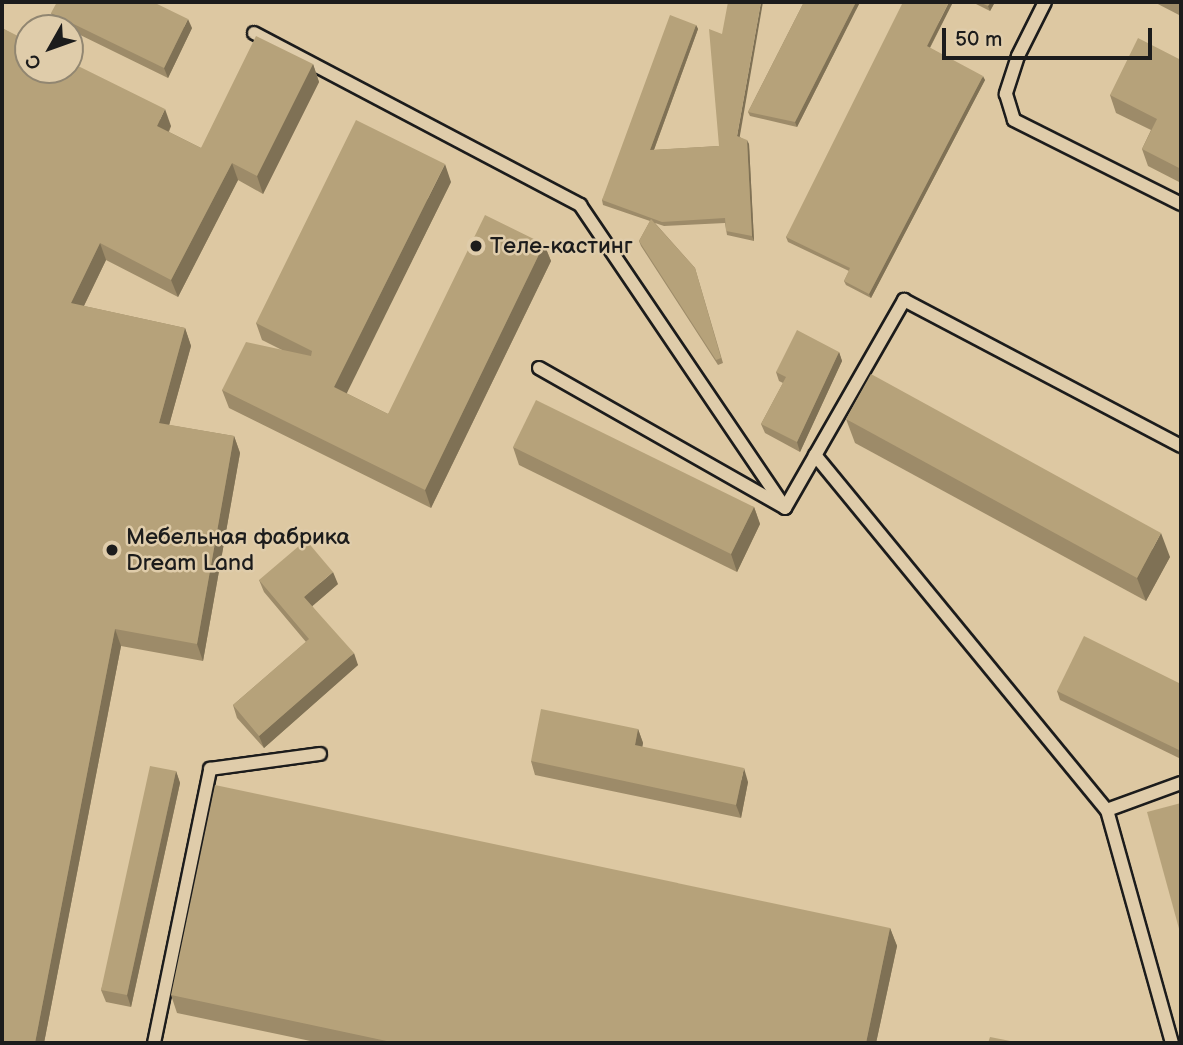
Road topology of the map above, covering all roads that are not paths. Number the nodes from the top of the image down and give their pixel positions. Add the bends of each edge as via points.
1 (1045, 2) edge
2 (254, 33) dead end
3 (1181, 204) edge
4 (538, 368) dead end
5 (1181, 446) edge
6 (815, 456) junction
7 (785, 508) junction
8 (320, 754) dead end
9 (1181, 783) edge
10 (1107, 810) junction
11 (154, 1043) edge
12 (1172, 1043) edge

1 - 3 lane via 1018,56 1006,94 1014,120
2 - 7 lane via 580,205
4 - 7 lane
5 - 6 lane via 904,300
6 - 7 lane
6 - 10 lane
8 - 11 lane via 210,769
9 - 10 lane
10 - 12 lane

